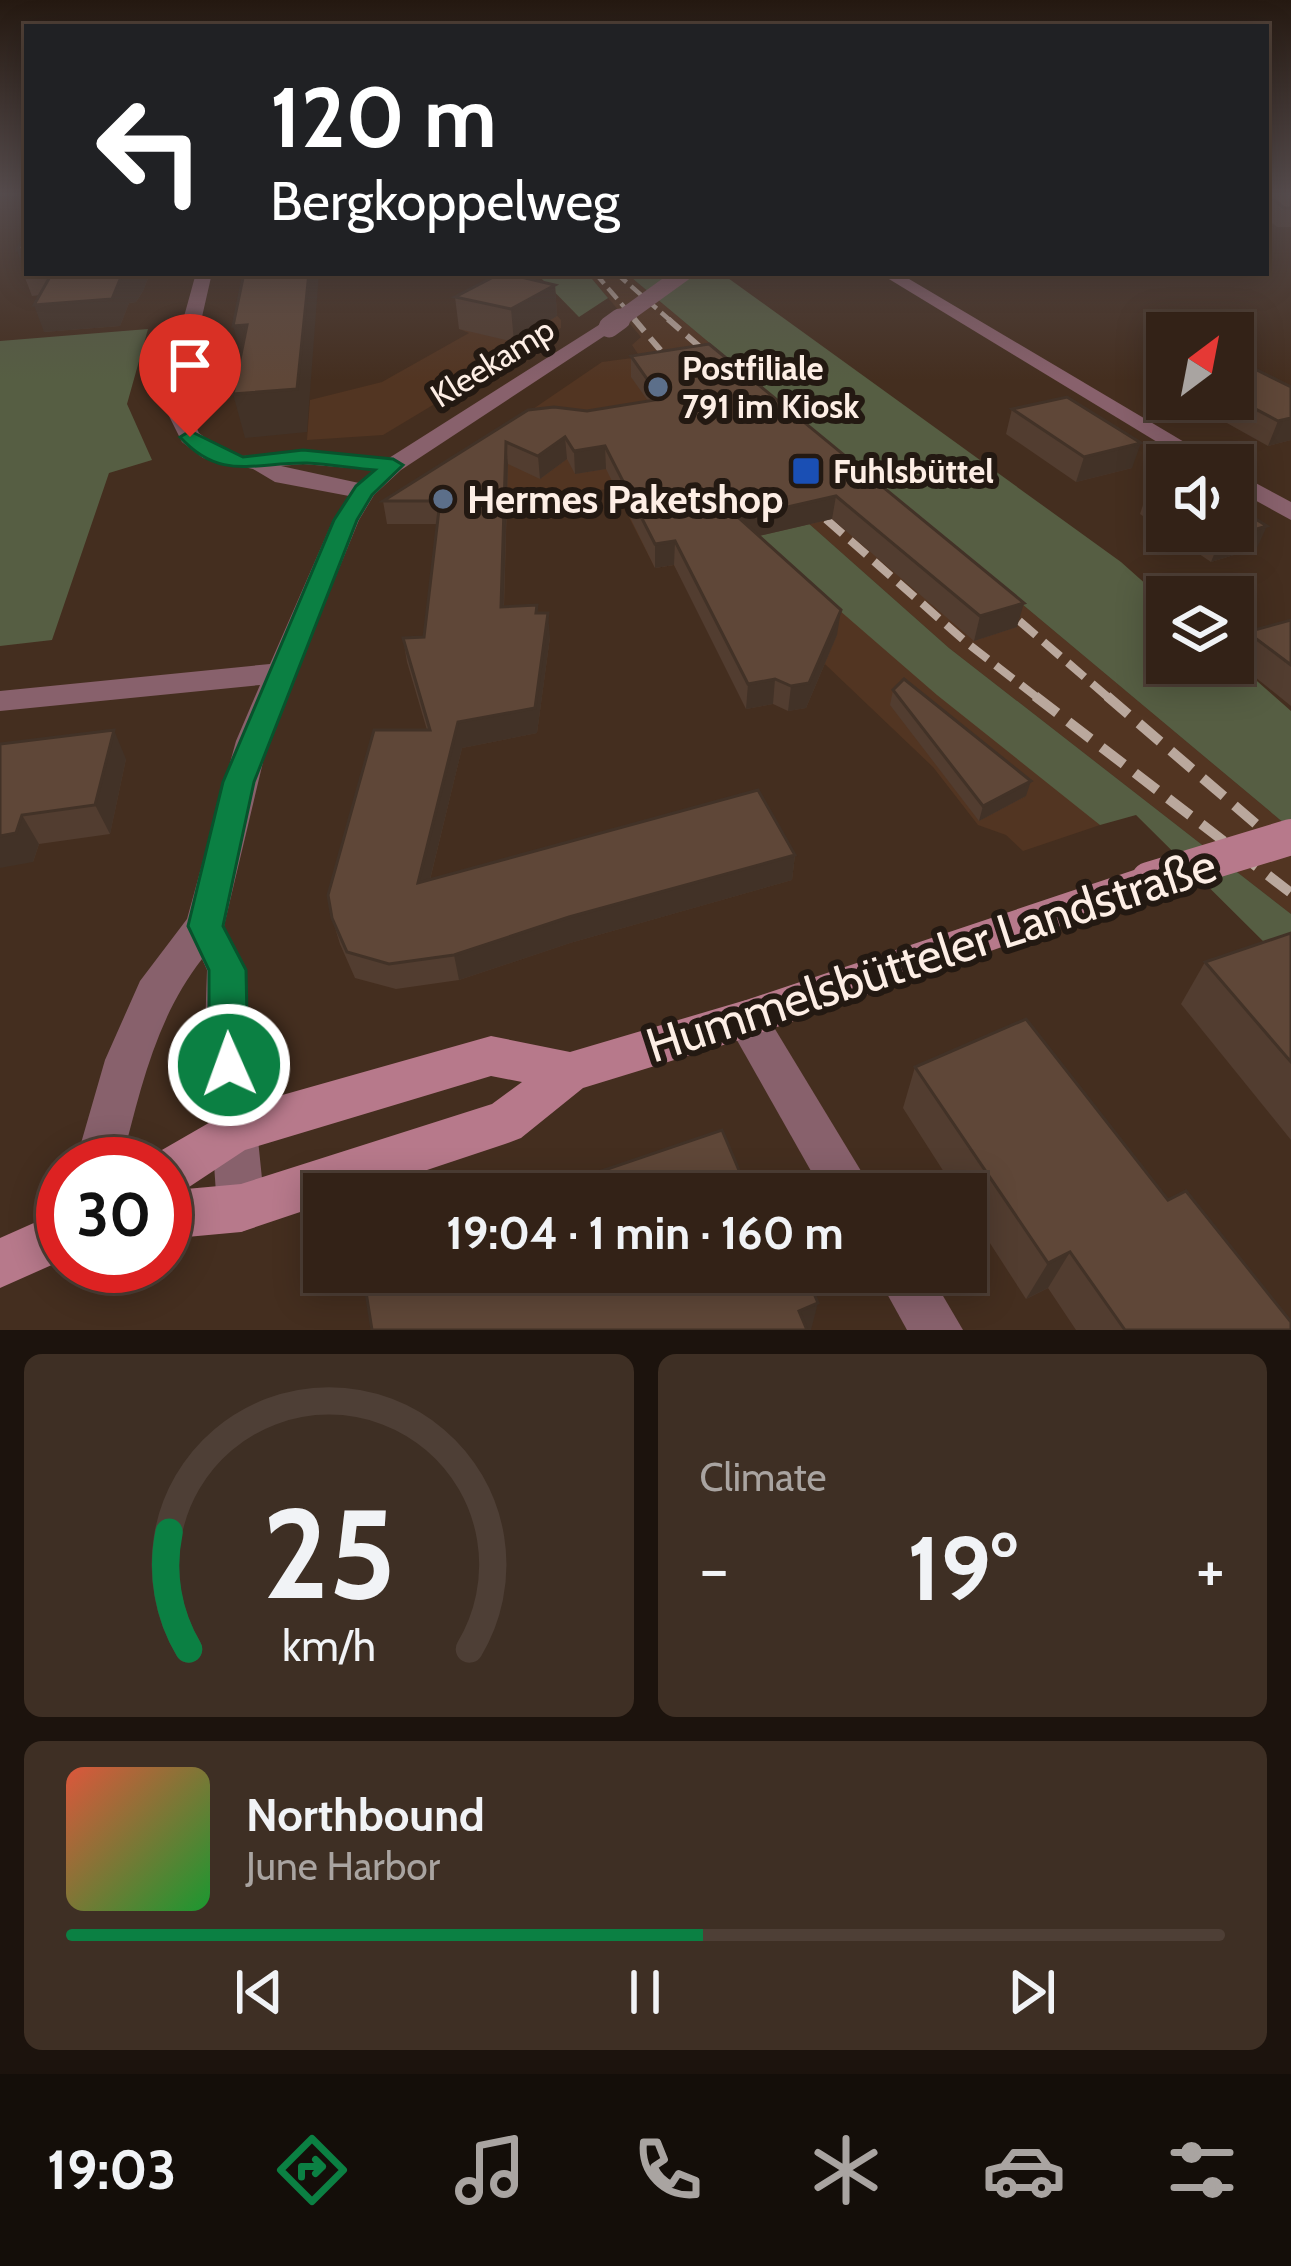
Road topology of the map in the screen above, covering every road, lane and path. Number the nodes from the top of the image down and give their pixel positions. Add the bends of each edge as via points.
1 (203, 276) edge
2 (680, 276) edge
3 (892, 276) edge
4 (1176, 444) edge
5 (260, 464) junction
6 (393, 465) junction
7 (1254, 490) edge
8 (364, 491) junction
9 (1291, 512) edge
10 (283, 673) junction
11 (0, 700) edge
12 (1291, 837) edge
13 (205, 926) junction
14 (746, 1018) junction
15 (570, 1072) junction
16 (233, 1131) junction
17 (106, 1137) edge
18 (192, 1157) edge
19 (838, 1173) edge
20 (241, 1208) junction
21 (192, 1213) edge
22 (36, 1246) edge
23 (0, 1263) edge
24 (913, 1293) edge
25 (937, 1330) edge

1 - 5 street via 172,400 190,437 211,453
2 - 6 street, Kleekamp, bridge
3 - 4 street
5 - 6 street via 303,457
5 - 8 street via 283,477
6 - 8 street, Kleekamp
7 - 9 street
8 - 10 street
10 - 11 street
10 - 13 street via 238,782
12 - 14 main road, Hummelsbütteler Landstraße, bridge
13 - 16 street via 227,970
13 - 17 street via 160,981
14 - 15 main road, Hummelsbütteler Landstraße
14 - 19 street
15 - 16 main road, Hummelsbütteler Landstraße via 491,1056
15 - 20 main road, Hummelsbütteler Landstraße via 505,1122
16 - 18 main road, Hummelsbütteler Landstraße
16 - 20 street
20 - 21 main road, Hummelsbütteler Landstraße
22 - 23 main road
24 - 25 street

